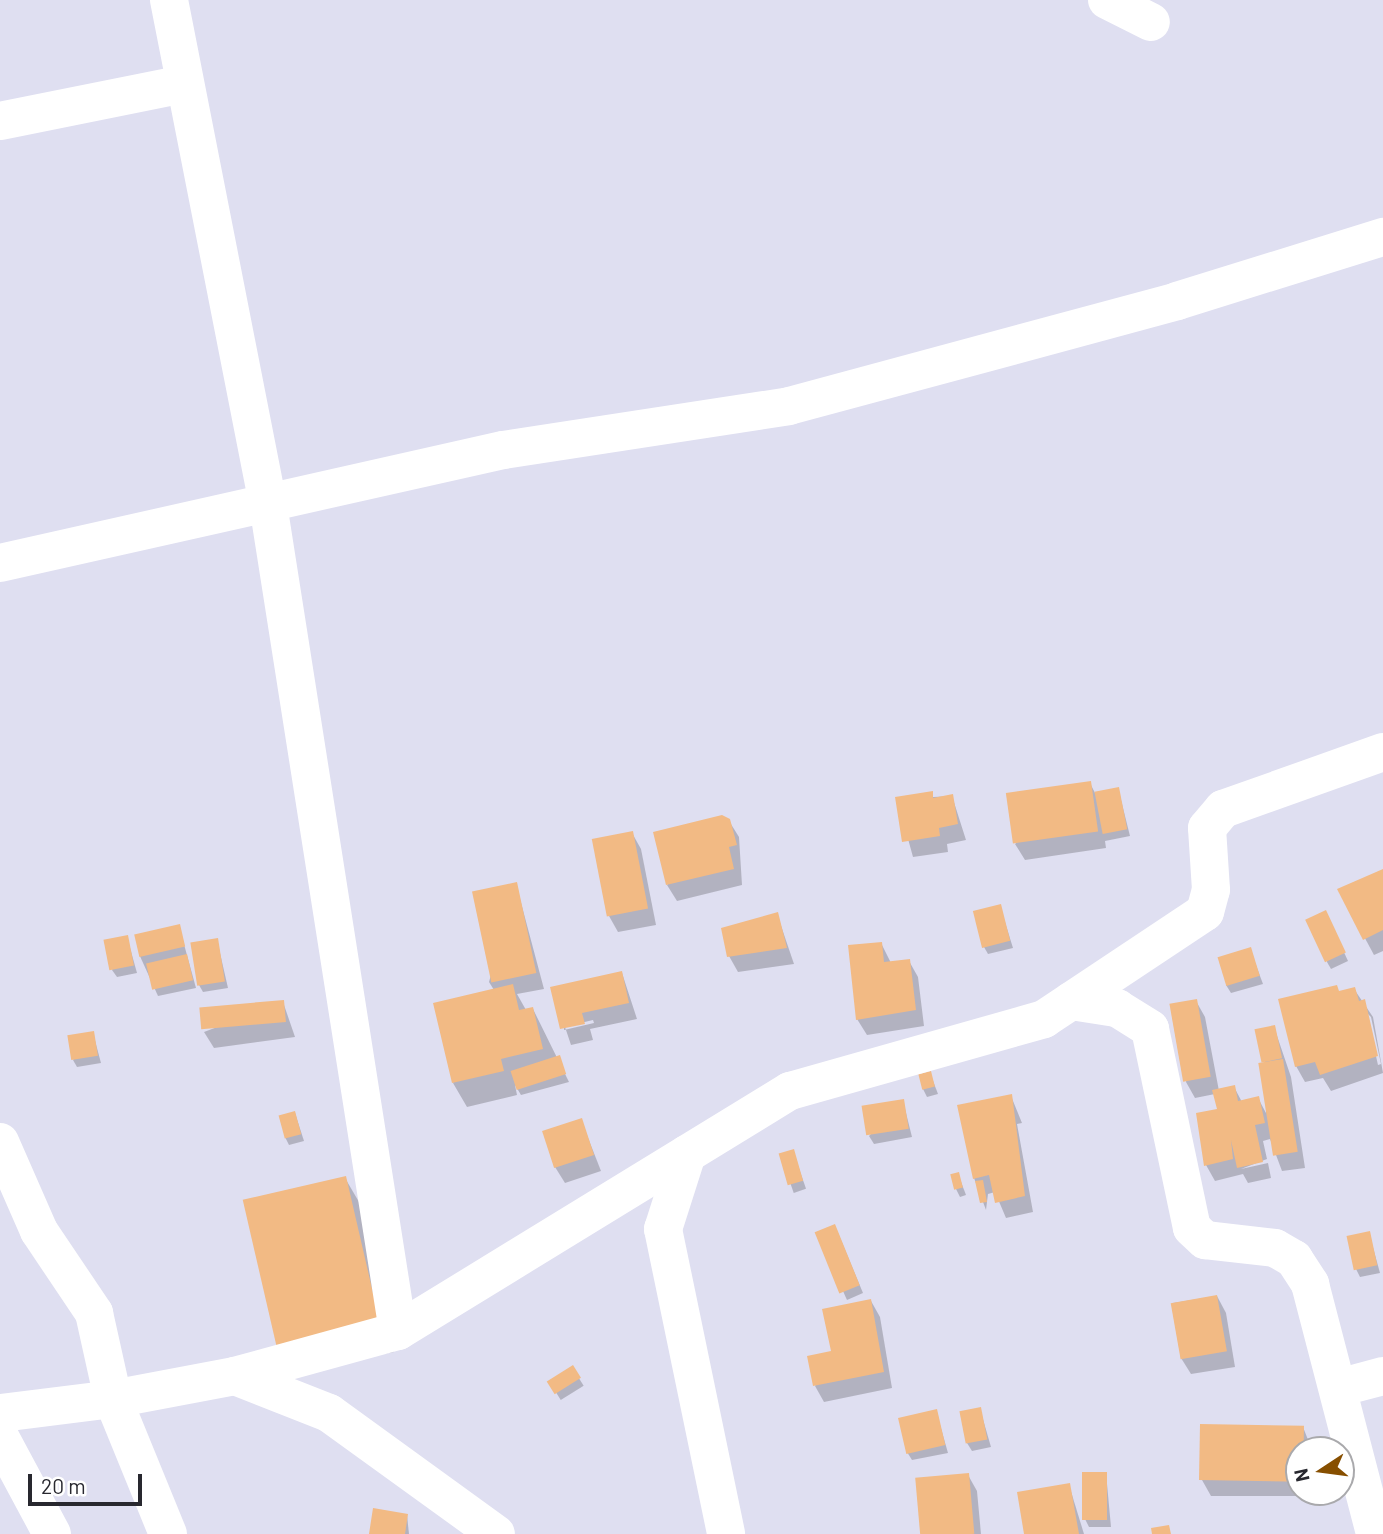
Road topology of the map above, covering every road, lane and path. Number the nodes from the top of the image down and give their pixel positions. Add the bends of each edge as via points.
1 (169, 0) edge
2 (1107, 0) edge
3 (1151, 22) dead end
4 (183, 84) junction
5 (0, 121) edge
6 (1383, 236) edge
7 (268, 504) junction
8 (0, 563) edge
9 (1383, 752) edge
10 (1135, 961) junction
11 (1071, 1001) junction
12 (1150, 1029) junction
13 (0, 1142) edge
14 (687, 1154) junction
15 (397, 1331) junction
16 (235, 1376) junction
17 (1383, 1376) edge
18 (1338, 1388) junction
19 (113, 1399) junction
20 (0, 1413) edge
21 (0, 1437) edge
22 (52, 1534) edge
23 (168, 1534) edge
24 (496, 1534) edge
25 (726, 1534) edge
26 (1375, 1534) edge

1 - 4 street
2 - 3 street
4 - 5 street
4 - 7 street
6 - 7 street via 1177,301 789,406 503,450
7 - 8 street
7 - 15 street
9 - 10 street via 1223,810 1207,828 1211,890 1205,912
10 - 11 street
10 - 12 street
11 - 12 street via 1118,1008
11 - 14 street via 1044,1019 981,1041 851,1069 790,1091
12 - 18 street via 1192,1228 1205,1240 1275,1248 1294,1259 1310,1284
13 - 19 street via 39,1231 93,1313
14 - 15 street
14 - 25 street via 663,1229
15 - 16 street
16 - 19 street
16 - 24 street via 329,1413
17 - 18 street
18 - 26 street
19 - 20 street
19 - 23 street
21 - 22 street

